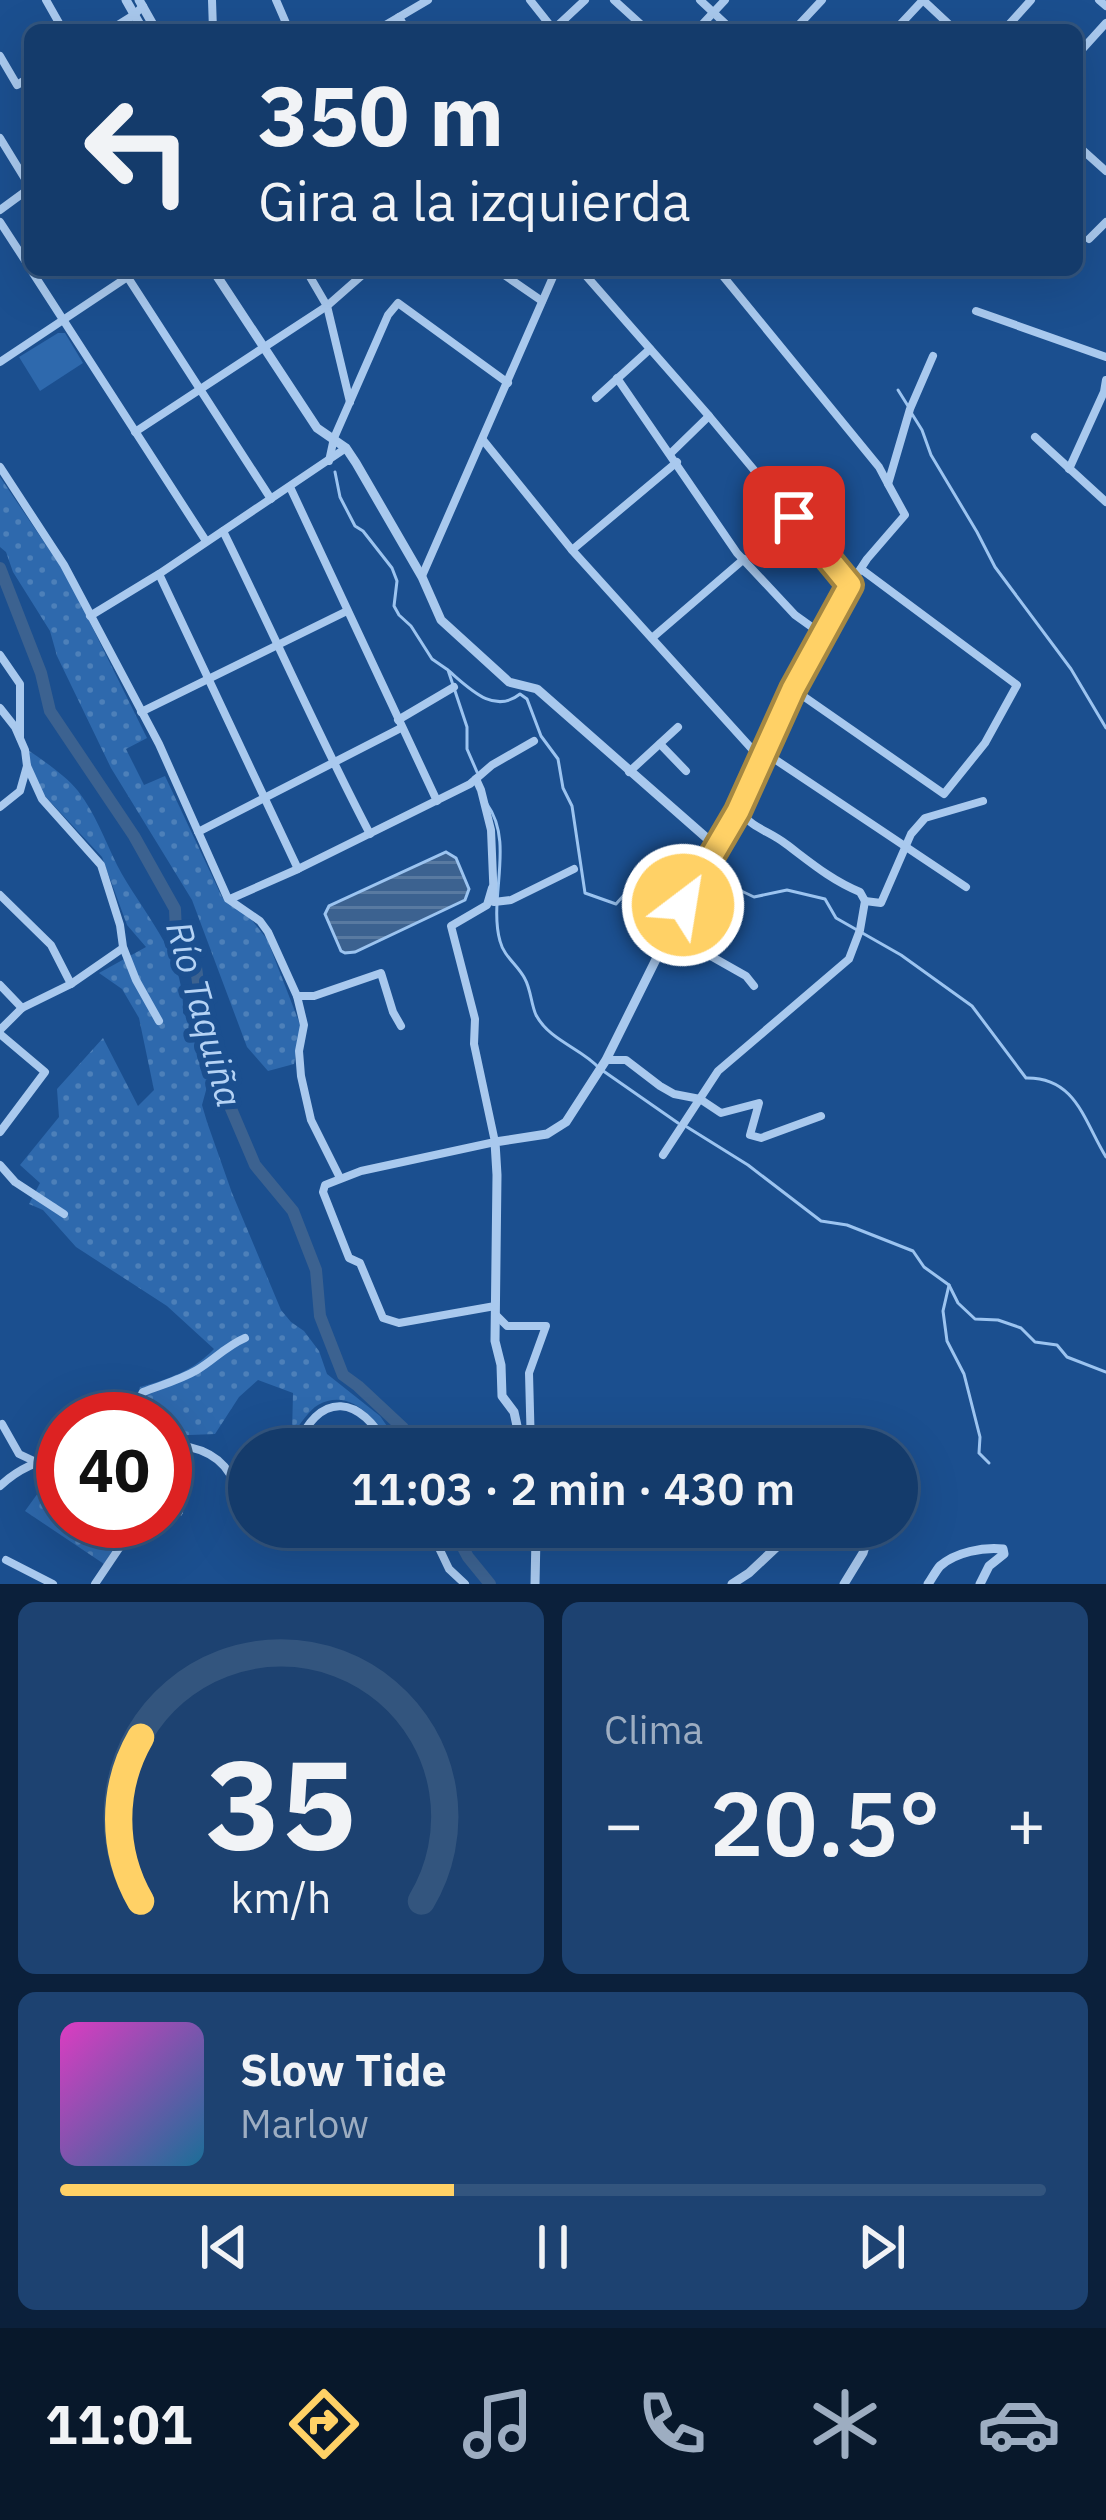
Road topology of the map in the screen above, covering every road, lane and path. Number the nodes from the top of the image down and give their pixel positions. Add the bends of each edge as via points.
1 (126, 0) edge
2 (428, 0) edge
3 (530, 0) edge
4 (585, 0) edge
5 (614, 0) edge
6 (700, 0) edge
7 (725, 0) edge
8 (822, 0) edge
9 (1031, 0) edge
10 (1099, 0) edge
11 (1106, 6) edge
12 (139, 7) edge
13 (713, 13) junction
14 (399, 17) junction
15 (1106, 22) edge
16 (387, 24) edge
17 (403, 24) edge
18 (548, 24) edge
19 (559, 24) edge
20 (640, 24) edge
21 (703, 24) edge
22 (725, 24) edge
23 (800, 24) edge
24 (901, 24) edge
25 (949, 24) edge
26 (1009, 24) edge
27 (1083, 48) edge
28 (0, 56) edge
29 (14, 79) junction
30 (24, 81) edge
31 (0, 87) edge
32 (0, 138) edge
33 (1083, 151) edge
34 (1106, 171) edge
35 (24, 178) edge
36 (0, 222) edge
37 (1106, 222) edge
38 (1089, 238) dead end
39 (24, 258) edge
40 (36, 276) edge
41 (121, 276) edge
42 (127, 276) edge
43 (217, 276) edge
44 (310, 276) edge
45 (361, 276) edge
46 (505, 276) edge
47 (553, 276) edge
48 (586, 276) edge
49 (723, 276) edge
50 (542, 301) junction
51 (327, 306) junction
52 (976, 310) dead end
53 (64, 320) junction
54 (263, 349) junction
55 (650, 350) junction
56 (933, 356) dead end
57 (1106, 357) edge
58 (0, 362) edge
59 (617, 378) junction
60 (1106, 380) edge
61 (508, 383) junction
62 (200, 388) junction
63 (596, 398) dead end
64 (351, 403) junction
65 (709, 416) junction
66 (135, 432) junction
67 (1035, 436) dead end
68 (334, 438) junction
69 (483, 440) junction
70 (346, 448) junction
71 (674, 457) junction
72 (329, 461) junction
73 (0, 466) edge
74 (1069, 469) junction
75 (888, 484) junction
76 (290, 487) junction
77 (271, 500) junction
78 (1106, 502) edge
79 (223, 531) junction
80 (206, 541) junction
81 (572, 550) junction
82 (744, 559) junction
83 (861, 569) junction
84 (159, 574) junction
85 (422, 577) junction
86 (850, 585) junction
87 (347, 611) junction
88 (90, 616) junction
89 (824, 635) junction
90 (652, 638) junction
91 (280, 646) junction
92 (0, 655) edge
93 (210, 680) junction
94 (454, 687) dead end
95 (793, 689) junction
96 (0, 708) edge
97 (141, 712) junction
98 (400, 724) junction
99 (678, 727) dead end
100 (20, 740) junction
101 (534, 741) dead end
102 (660, 743) junction
103 (763, 755) junction
104 (333, 764) junction
105 (27, 766) junction
106 (686, 771) dead end
107 (629, 772) junction
108 (476, 779) junction
109 (266, 798) junction
110 (437, 801) junction
111 (983, 801) dead end
112 (0, 807) edge
113 (738, 811) junction
114 (198, 832) junction
115 (370, 834) junction
116 (905, 847) junction
117 (718, 848) junction
118 (298, 869) junction
119 (574, 869) dead end
120 (966, 887) dead end
121 (492, 888) junction
122 (0, 895) edge
123 (228, 899) junction
124 (865, 901) junction
125 (670, 933) junction
126 (123, 947) junction
127 (71, 984) junction
128 (0, 985) edge
129 (754, 986) dead end
130 (297, 996) junction
131 (22, 1008) junction
132 (159, 1021) dead end
133 (401, 1026) dead end
134 (0, 1032) edge
135 (606, 1060) junction
136 (700, 1099) junction
137 (820, 1116) dead end
138 (0, 1132) edge
139 (494, 1142) junction
140 (663, 1155) dead end
141 (0, 1165) edge
142 (340, 1178) junction
143 (64, 1214) dead end
144 (495, 1310) junction
145 (245, 1338) dead end
146 (143, 1392) edge
147 (2, 1424) edge
148 (305, 1428) edge
149 (375, 1428) edge
150 (519, 1428) edge
151 (527, 1428) edge
152 (192, 1447) edge
153 (36, 1462) joint
154 (228, 1470) edge
155 (0, 1486) edge
156 (119, 1548) edge
157 (439, 1548) edge
158 (536, 1548) edge
159 (776, 1548) edge
160 (865, 1548) edge
161 (6, 1560) dead end
162 (53, 1584) edge
163 (95, 1584) edge
164 (465, 1584) edge
165 (535, 1584) edge
166 (732, 1584) edge
167 (844, 1584) edge
168 (928, 1584) edge
169 (980, 1584) edge

1 - 12 street
2 - 14 street
3 - 18 street
4 - 19 street
5 - 20 street
6 - 13 street
7 - 13 street
8 - 23 street
9 - 26 street
10 - 11 street
13 - 21 street
13 - 22 street
14 - 16 street
14 - 17 street
15 - 27 street
24 - 25 street via 923,0
28 - 29 street
29 - 30 street
29 - 31 street
32 - 35 street
33 - 34 street
36 - 39 street
37 - 38 street
40 - 53 street
41 - 53 street
42 - 62 street
43 - 54 street
44 - 51 street
45 - 51 street
46 - 50 street
47 - 50 street
48 - 55 street
49 - 75 street
50 - 61 street
51 - 54 street
51 - 64 street
52 - 57 street
53 - 58 street
53 - 66 street
54 - 62 street
54 - 68 street via 317,428
55 - 59 street
55 - 65 street
56 - 75 street
59 - 63 street
59 - 71 street
60 - 74 street
61 - 64 street via 398,303
61 - 69 street
62 - 66 street
62 - 77 street
64 - 68 street
65 - 71 street
65 - 86 street
66 - 80 street
67 - 74 street
68 - 70 street
68 - 72 street
69 - 81 street
69 - 85 street
70 - 72 street
70 - 85 street
71 - 81 street
71 - 82 street
72 - 76 street
73 - 88 street
74 - 78 street
75 - 83 street via 905,515
76 - 77 street
76 - 87 street
77 - 79 street
79 - 80 street
79 - 91 street
80 - 84 street
81 - 90 street
82 - 89 street
82 - 90 street
83 - 86 street
83 - 95 street via 1017,685 996,723 944,794
84 - 88 street
84 - 93 street
85 - 107 street via 448,629 509,682 537,689
86 - 89 street
87 - 91 street
87 - 98 street
88 - 97 street
89 - 95 street
90 - 103 street
91 - 93 street
91 - 104 street
92 - 100 street via 20,684
93 - 97 street
93 - 109 street
94 - 98 street
95 - 103 street
96 - 100 street
97 - 114 street
98 - 104 street
98 - 110 street
99 - 102 street
100 - 105 street
101 - 108 street
102 - 106 street
102 - 107 street
103 - 113 street
103 - 116 street
104 - 109 street
104 - 115 street
105 - 112 street via 20,791
105 - 126 street via 42,799 101,865
107 - 117 street
108 - 110 street
108 - 121 street via 491,830
109 - 114 street
109 - 118 street
110 - 115 street
111 - 116 street via 925,818
113 - 117 street
113 - 124 street
114 - 123 street
115 - 118 street
116 - 120 street
116 - 124 street via 881,903
117 - 125 street
118 - 123 street
119 - 121 street via 501,902
121 - 139 street via 487,905 451,926
122 - 127 street via 51,945
123 - 130 street via 268,932
124 - 136 street via 849,959 718,1071
125 - 129 street
125 - 135 street
126 - 127 street
126 - 132 street
127 - 131 street
128 - 131 street
130 - 133 street via 381,973
130 - 142 street via 311,1120
131 - 134 street
134 - 138 street via 45,1072
135 - 136 street via 626,1060 674,1094
135 - 139 street via 566,1122 547,1134
136 - 137 street via 722,1113 759,1103 750,1135 761,1138
136 - 140 street
139 - 142 street
139 - 144 street
141 - 143 street
142 - 144 street via 323,1192 383,1318 399,1323
144 - 150 street via 502,1396
144 - 151 street via 507,1325 546,1326 529,1373
145 - 146 street
147 - 153 street via 19,1454
148 - 149 street via 349,1407
152 - 154 street
153 - 155 street
156 - 163 street
157 - 164 street
158 - 165 street
159 - 166 street
160 - 167 street
161 - 162 street
168 - 169 street via 938,1567 965,1553 1003,1549

